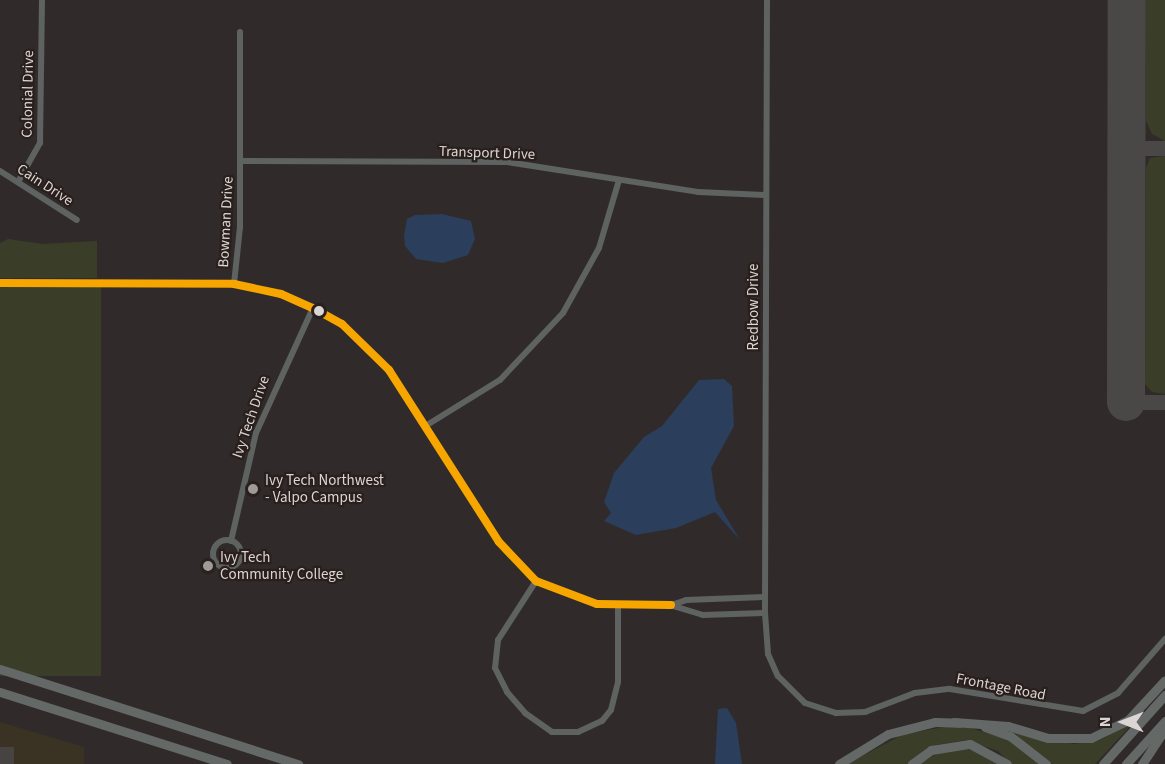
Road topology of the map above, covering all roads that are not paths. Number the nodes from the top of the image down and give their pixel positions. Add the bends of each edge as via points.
1 (42, 0) edge
2 (767, 0) edge
3 (240, 32) dead end
4 (242, 161) junction
5 (0, 171) edge
6 (619, 180) junction
7 (18, 182) junction
8 (766, 195) junction
9 (77, 220) dead end
10 (0, 283) edge
11 (234, 284) junction
12 (313, 308) junction
13 (427, 425) junction
14 (231, 541) junction
15 (536, 581) junction
16 (765, 597) junction
17 (671, 605) junction
18 (618, 606) junction
19 (765, 613) junction
20 (1165, 639) edge
21 (0, 664) edge
22 (0, 669) edge
23 (1165, 680) edge
24 (45, 684) junction
25 (0, 692) edge
26 (1165, 695) edge
27 (1165, 721) edge
28 (954, 722) junction
29 (1165, 729) edge
30 (227, 764) edge
31 (298, 764) edge
32 (839, 764) edge
33 (912, 764) edge
34 (1007, 764) edge
35 (1046, 764) edge
36 (1103, 764) edge
37 (1126, 764) edge
38 (1142, 764) edge

1 - 7 street, Colonial Drive via 40,143
2 - 8 street, Redbow Drive
3 - 4 street, Bowman Drive
4 - 6 street, Transport Drive via 507,162
4 - 11 street, Bowman Drive
5 - 7 street, Cain Drive
6 - 8 street, Transport Drive via 726,195
6 - 13 street via 599,248 563,313 500,380
7 - 9 street, Cain Drive
8 - 16 street, Redbow Drive
10 - 11 street
11 - 12 street via 281,294
12 - 13 street via 342,324 376,354
12 - 14 street, Ivy Tech Drive via 256,433
13 - 15 street via 499,542
14 - 14 street, Ivy Tech Drive via 214,548 213,557 221,567 230,568 240,560 238,546
15 - 18 street via 575,599
15 - 18 street via 498,640 495,668 500,681 525,713 552,732 578,732 602,721 611,710 618,682
16 - 17 street via 686,600
16 - 19 street, Redbow Drive
17 - 18 street
17 - 19 street via 703,615
19 - 20 street, Frontage Road via 768,654 778,676 805,703 836,713 865,712 915,693 950,688 1083,711 1118,693
21 - 24 highway
22 - 24 highway
23 - 28 highway via 1128,720 1091,738 1048,738 1008,726
24 - 31 highway
25 - 30 highway
26 - 36 highway
27 - 37 highway
28 - 32 highway via 888,734
28 - 35 highway via 1010,736
29 - 38 highway
33 - 34 highway via 931,750 970,744

